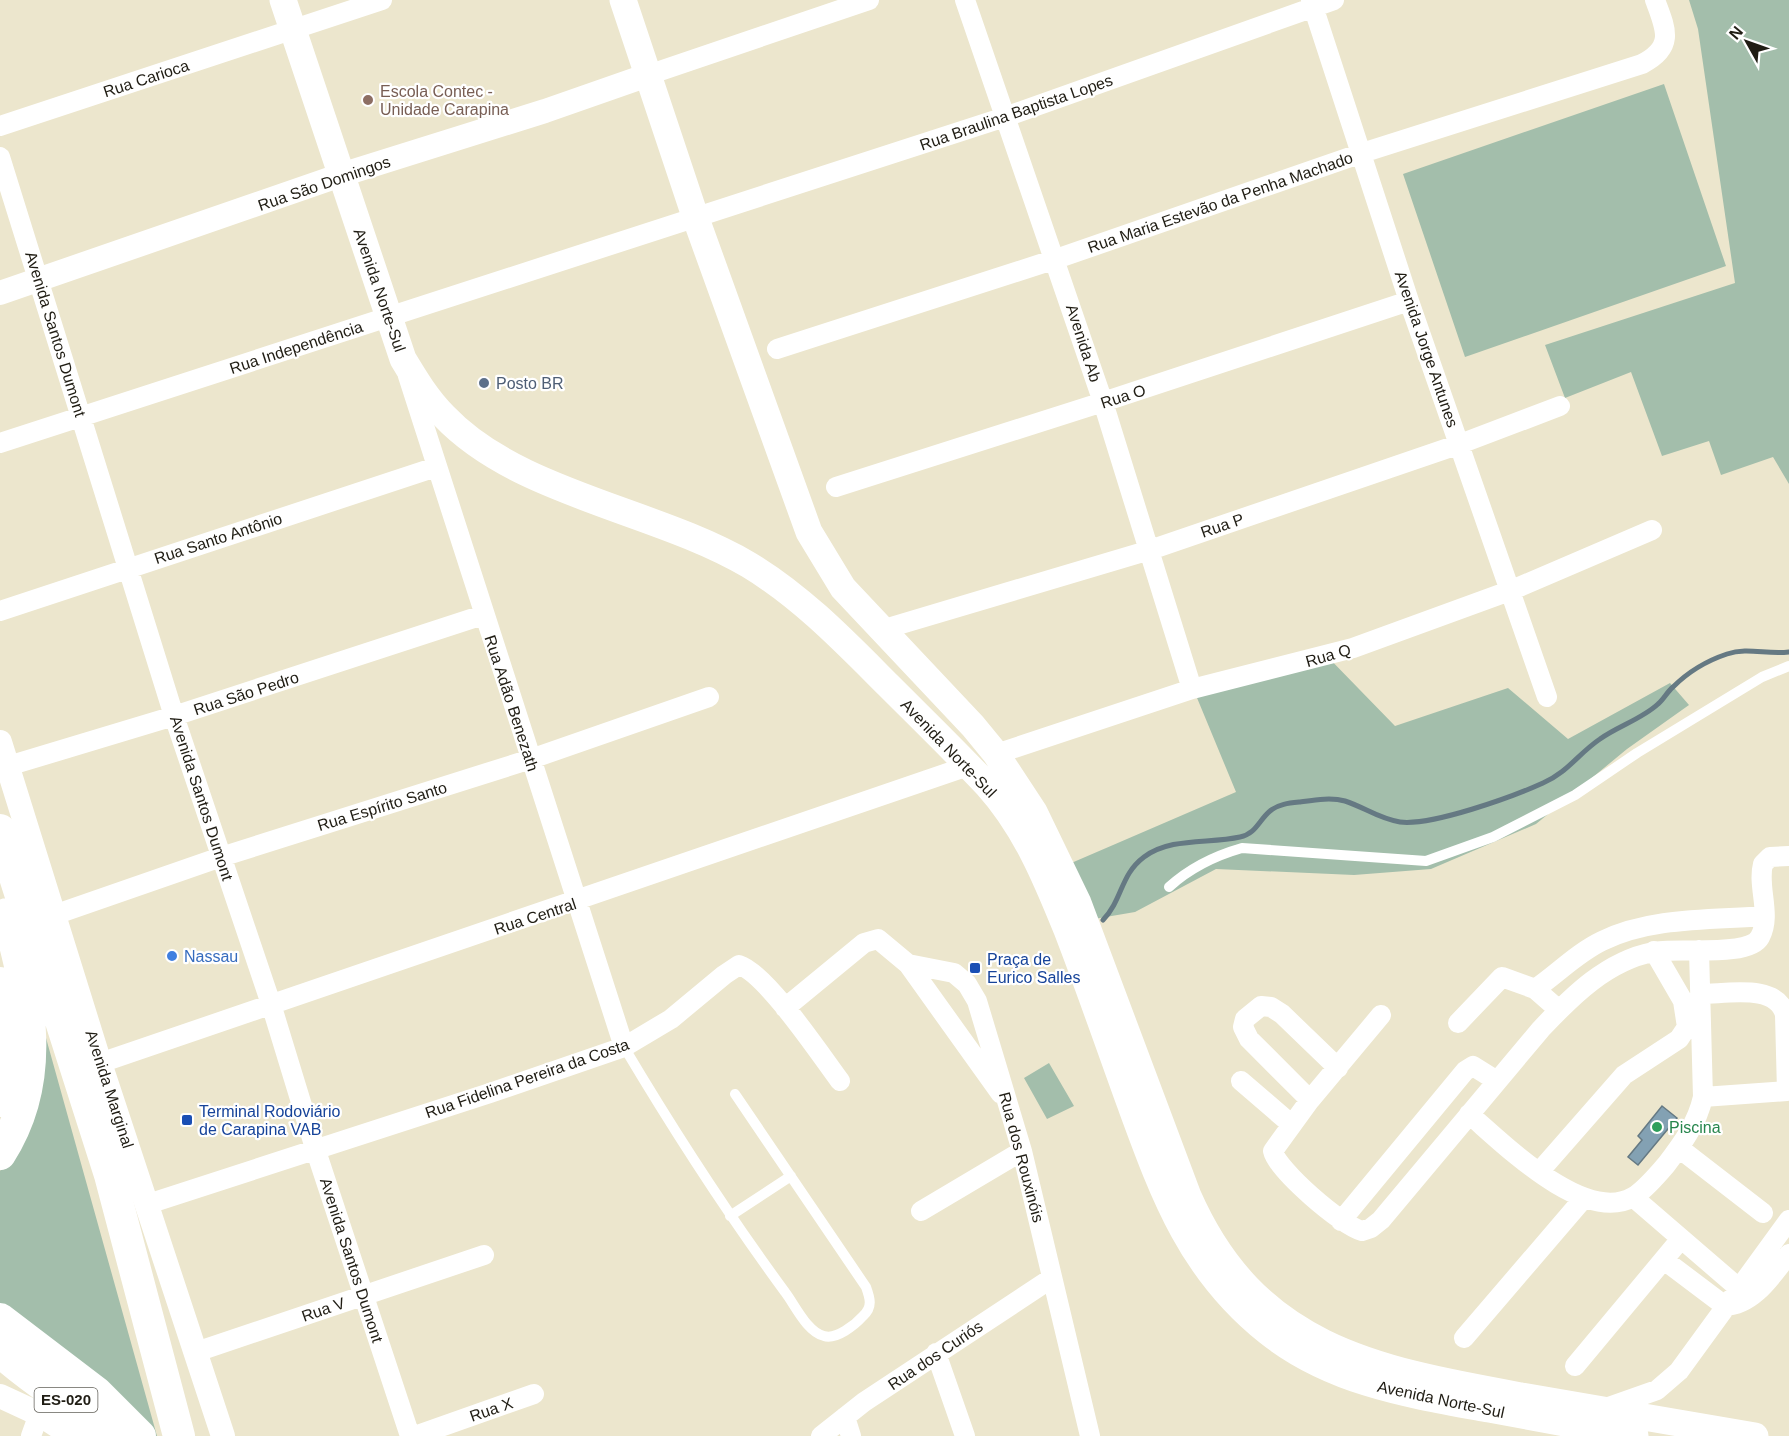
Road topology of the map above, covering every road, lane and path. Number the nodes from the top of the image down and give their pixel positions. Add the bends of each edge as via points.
1 (283, 0) edge
2 (382, 0) edge
3 (623, 0) edge
4 (869, 0) edge
5 (965, 0) edge
6 (1334, 0) edge
7 (1655, 0) edge
8 (1312, 3) edge
9 (292, 29) junction
10 (648, 75) junction
11 (1005, 117) junction
12 (0, 126) edge
13 (1362, 153) junction
14 (0, 157) edge
15 (341, 175) junction
16 (695, 216) junction
17 (1056, 259) junction
18 (40, 280) junction
19 (0, 293) edge
20 (1409, 301) junction
21 (389, 317) junction
22 (777, 349) dead end
23 (403, 359) junction
24 (1103, 402) junction
25 (1560, 406) dead end
26 (81, 416) junction
27 (0, 443) edge
28 (1460, 444) junction
29 (436, 467) junction
30 (836, 487) dead end
31 (1652, 530) dead end
32 (1150, 550) junction
33 (129, 567) junction
34 (1512, 590) junction
35 (0, 611) edge
36 (483, 615) junction
37 (881, 630) junction
38 (1789, 666) edge
39 (1192, 690) junction
40 (709, 697) dead end
41 (1547, 697) dead end
42 (174, 716) junction
43 (0, 742) edge
44 (996, 754) junction
45 (531, 759) junction
46 (8, 766) junction
47 (968, 766) junction
48 (0, 830) edge
49 (1789, 856) edge
50 (221, 857) junction
51 (1169, 887) dead end
52 (0, 893) edge
53 (577, 902) junction
54 (54, 915) junction
55 (1764, 916) junction
56 (1699, 950) junction
57 (1654, 951) junction
58 (908, 964) junction
59 (0, 983) edge
60 (1535, 989) junction
61 (1702, 994) junction
62 (271, 1004) junction
63 (785, 1008) junction
64 (1559, 1010) junction
65 (1381, 1016) dead end
66 (1458, 1023) dead end
67 (624, 1047) junction
68 (22, 1056) junction
69 (100, 1063) junction
70 (1338, 1068) junction
71 (840, 1081) dead end
72 (1241, 1081) dead end
73 (1497, 1081) junction
74 (735, 1094) dead end
75 (1703, 1097) junction
76 (1310, 1100) junction
77 (0, 1101) edge
78 (1010, 1106) junction
79 (1469, 1114) junction
80 (1292, 1124) junction
81 (315, 1148) junction
82 (1679, 1148) junction
83 (1022, 1151) junction
84 (0, 1154) edge
85 (1539, 1172) junction
86 (791, 1176) junction
87 (1584, 1197) junction
88 (1633, 1197) junction
89 (148, 1204) junction
90 (921, 1211) dead end
91 (1763, 1213) dead end
92 (730, 1216) junction
93 (1789, 1220) edge
94 (1341, 1221) junction
95 (1680, 1239) junction
96 (1789, 1254) edge
97 (484, 1255) dead end
98 (1664, 1260) junction
99 (1052, 1278) junction
100 (1745, 1293) junction
101 (364, 1295) junction
102 (1725, 1306) junction
103 (0, 1319) edge
104 (1464, 1338) dead end
105 (196, 1352) junction
106 (936, 1353) junction
107 (7, 1360) edge
108 (1575, 1366) dead end
109 (534, 1394) dead end
110 (0, 1396) edge
111 (1600, 1410) junction
112 (844, 1417) junction
113 (35, 1425) edge
114 (73, 1436) edge
115 (110, 1436) edge
116 (140, 1436) edge
117 (179, 1436) edge
118 (223, 1436) edge
119 (412, 1436) edge
120 (821, 1436) edge
121 (851, 1436) edge
122 (966, 1436) edge
123 (1090, 1436) edge
124 (1635, 1436) edge
125 (1755, 1436) edge

1 - 9 main road, Avenida Norte-Sul
2 - 9 street, Rua Carioca
3 - 10 main road, Avenida Norte-Sul
4 - 10 street
5 - 11 street, Avenida Ab
6 - 8 street, Rua Braulina Baptista Lopes
7 - 13 street, Rua Maria Estevão da Penha Machado via 1665,31 1660,51 1652,58
8 - 11 street, Rua Braulina Baptista Lopes
8 - 13 street, Avenida Jorge Antunes
9 - 12 street, Rua Carioca
9 - 15 main road, Avenida Norte-Sul
10 - 15 street, Rua São Domingos
10 - 16 main road, Avenida Norte-Sul
11 - 16 street, Rua Braulina Baptista Lopes
11 - 17 street, Avenida Ab
13 - 17 street, Rua Maria Estevão da Penha Machado
13 - 20 street, Avenida Jorge Antunes
14 - 18 street, Avenida Santos Dumont
15 - 18 street, Rua São Domingos
15 - 21 main road, Avenida Norte-Sul
16 - 21 street, Rua Independência
16 - 37 main road, Avenida Norte-Sul via 809,532 843,588
17 - 22 street, Rua Maria Estevão da Penha Machado
17 - 24 street, Avenida Ab
18 - 19 street, Rua São Domingos
18 - 26 street, Avenida Santos Dumont
20 - 24 street, Rua O
20 - 28 street, Avenida Jorge Antunes
21 - 23 main road, Avenida Norte-Sul
21 - 26 street, Rua Independência
23 - 29 street, Rua Adão Benezath
23 - 47 main road, Avenida Norte-Sul via 443,415 480,447 504,461 709,544 773,581 835,632
24 - 30 street, Rua O
24 - 32 street, Avenida Ab
25 - 28 street, Rua P
26 - 27 street, Rua Independência
26 - 33 street, Avenida Santos Dumont
28 - 32 street, Rua P
28 - 34 street, Avenida Jorge Antunes
29 - 33 street, Rua Santo Antônio
29 - 36 street, Rua Adão Benezath
31 - 34 street, Rua Q
32 - 37 street, Rua P
32 - 39 street, Avenida Ab
33 - 35 street, Rua Santo Antônio
33 - 42 street, Avenida Santos Dumont
34 - 39 street, Rua Q via 1353,648
34 - 41 street, Avenida Jorge Antunes
36 - 42 street, Rua São Pedro
36 - 45 street, Rua Adão Benezath
37 - 44 main road, Avenida Norte-Sul via 954,704
38 - 51 lane via 1762,677 1575,795 1493,837 1426,861 1242,848 1214,856
39 - 44 street, Rua Q
40 - 45 street, Rua Espírito Santo
42 - 46 street, Rua São Pedro
42 - 50 street, Avenida Santos Dumont
43 - 46 street, Avenida Marginal
44 - 111 main road, Avenida Norte-Sul via 1034,812 1062,865 1196,1214 1243,1283 1276,1314 1312,1337 1381,1367
45 - 50 street, Rua Espírito Santo
45 - 53 street, Rua Adão Benezath
46 - 54 street, Avenida Marginal
47 - 53 street, Rua Central
47 - 124 main road, Avenida Norte-Sul via 1004,805 1035,855 1071,941 1166,1199 1190,1246 1229,1297 1284,1344 1326,1368 1390,1391
48 - 117 main road via 110,1175
49 - 55 street via 1770,857 1763,864
50 - 54 street, Rua Espírito Santo
50 - 62 street, Avenida Santos Dumont
52 - 68 main road via 27,993
53 - 62 street, Rua Central
53 - 67 street, Rua Adão Benezath
54 - 69 street, Avenida Marginal
55 - 56 street via 1762,934 1753,945
55 - 60 street via 1653,925 1602,940
56 - 57 street
56 - 61 street
57 - 64 street via 1612,968
57 - 85 street via 1683,1001 1687,1027 1678,1039 1624,1075
58 - 63 street, Rua dos Rouxinóis via 878,939 864,944
58 - 78 street
58 - 78 street, Rua dos Rouxinóis via 954,973 971,989
59 - 68 main road
60 - 64 street
60 - 66 street via 1502,977
61 - 75 street
61 - 75 street via 1759,994 1781,1004 1785,1015 1787,1091
62 - 69 street, Rua Central
62 - 81 street, Avenida Santos Dumont
63 - 67 street, Rua Fidelina Pereira da Costa via 754,974 739,965 671,1019
63 - 71 street, Rua Fidelina Pereira da Costa
64 - 73 street
65 - 70 street
67 - 81 street, Rua Fidelina Pereira da Costa
67 - 92 lane
68 - 77 main road
68 - 84 main road via 28,1086 20,1114
69 - 89 street, Avenida Marginal
70 - 76 street
70 - 76 street via 1276,1010 1261,1006 1249,1014 1244,1027 1249,1039
72 - 80 street
73 - 79 street
73 - 94 street via 1473,1066 1465,1071
74 - 86 lane
75 - 82 street via 1697,1119
76 - 80 street
78 - 83 street, Rua dos Rouxinóis
79 - 85 street
79 - 94 street via 1376,1226 1362,1231
80 - 94 street via 1274,1147 1273,1155
81 - 89 street, Rua Fidelina Pereira da Costa
81 - 101 street, Avenida Santos Dumont
82 - 88 street
82 - 91 street
83 - 90 street
83 - 99 street, Rua dos Rouxinóis
85 - 87 street
86 - 92 lane
86 - 92 lane via 866,1287 869,1310 854,1324 829,1337 817,1332
87 - 88 street via 1614,1202
87 - 104 street
88 - 95 street
89 - 105 street, Avenida Marginal
93 - 100 street
95 - 98 street
95 - 100 street
96 - 100 street
97 - 101 street, Rua V
98 - 102 street
98 - 108 street
99 - 106 street, Rua dos Curiós
99 - 123 street, Rua dos Rouxinóis
100 - 102 street
101 - 105 street, Rua V
101 - 119 street, Avenida Santos Dumont
102 - 111 street via 1668,1381 1641,1397
103 - 116 main road via 97,1393
105 - 118 street, Avenida Marginal
106 - 112 street, Rua dos Curiós
106 - 122 street
107 - 115 main road, ES-020 via 71,1403
109 - 119 street, Rua X
110 - 113 street
111 - 125 main road, Avenida Norte-Sul
112 - 120 street, Rua dos Curiós
112 - 121 street
113 - 114 street

